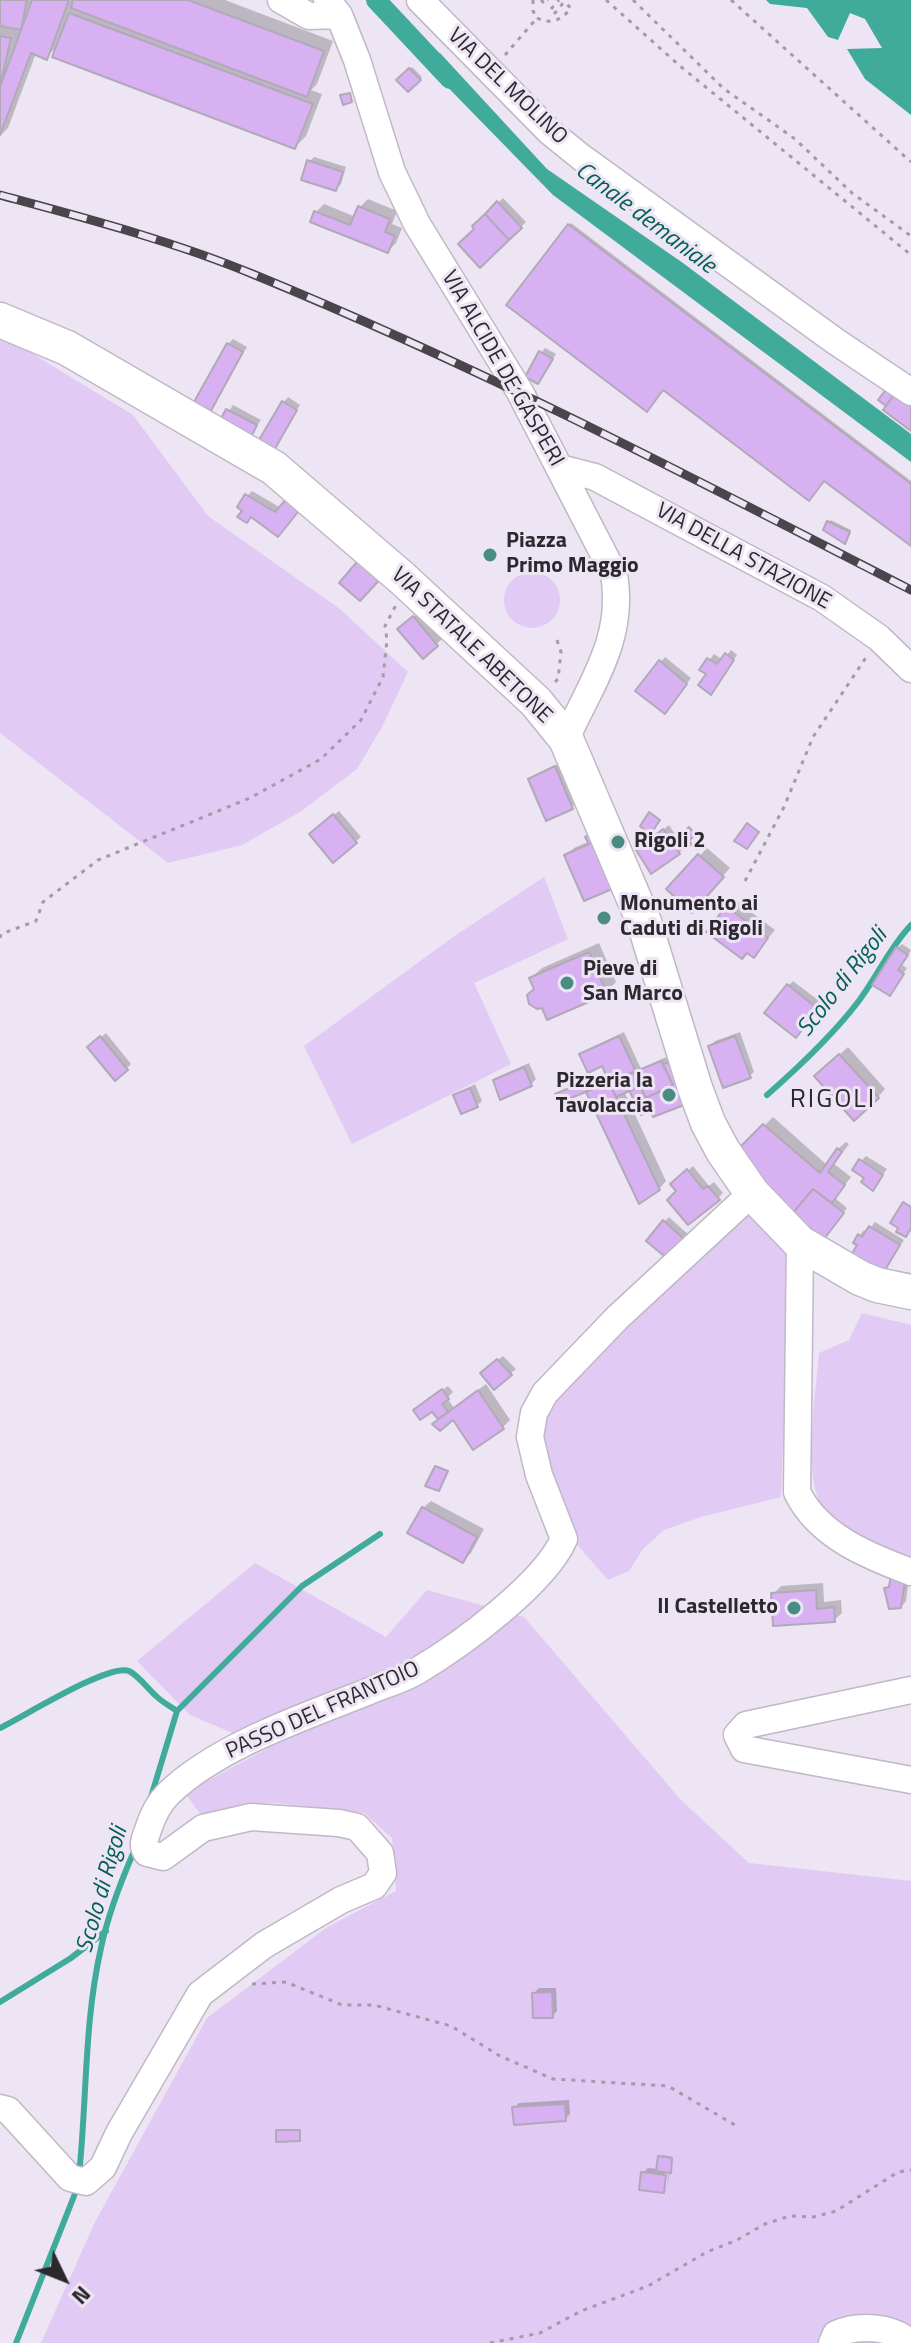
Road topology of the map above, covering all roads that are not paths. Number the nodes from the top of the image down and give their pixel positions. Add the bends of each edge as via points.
1 (281, 0) edge
2 (420, 0) edge
3 (333, 8) edge
4 (0, 320) edge
5 (911, 392) edge
6 (560, 468) junction
7 (911, 669) edge
8 (566, 739) junction
9 (752, 1193) junction
10 (800, 1243) junction
11 (911, 1292) edge
12 (911, 1572) edge
13 (911, 1690) edge
14 (911, 1780) edge
15 (0, 2108) edge
16 (832, 2343) edge
17 (910, 2343) edge

1 - 3 street via 309,16
2 - 5 street, VIA DEL MOLINO via 581,157
3 - 6 street, VIA ALCIDE DE GASPERI via 357,60 392,172 417,224
4 - 8 main road, VIA STATALE ABETONE via 67,348 274,468 536,702
6 - 7 street, VIA DELLA STAZIONE via 595,477 822,598 879,638
6 - 8 street, VIA ALCIDE DE GASPERI via 614,574 618,605 605,657
8 - 9 main road, VIA STATALE ABETONE via 644,922 708,1123
9 - 10 main road, VIA STATALE ABETONE
9 - 15 street, PASSO DEL FRANTOIO via 617,1318 545,1393 534,1413 530,1437 539,1475 564,1539 557,1556 501,1611 414,1673 275,1728 207,1765 167,1794 152,1816 143,1848 153,1857 163,1857 203,1828 251,1817 339,1823 357,1827 380,1853 383,1873 374,1886 264,1945 200,1994 103,2167 86,2182 70,2178 8,2110
10 - 11 main road, VIA STATALE ABETONE via 860,1278
10 - 12 street via 797,1492 819,1523 844,1543
13 - 14 street via 746,1725 737,1735 744,1749
16 - 17 street via 844,2330 888,2329

